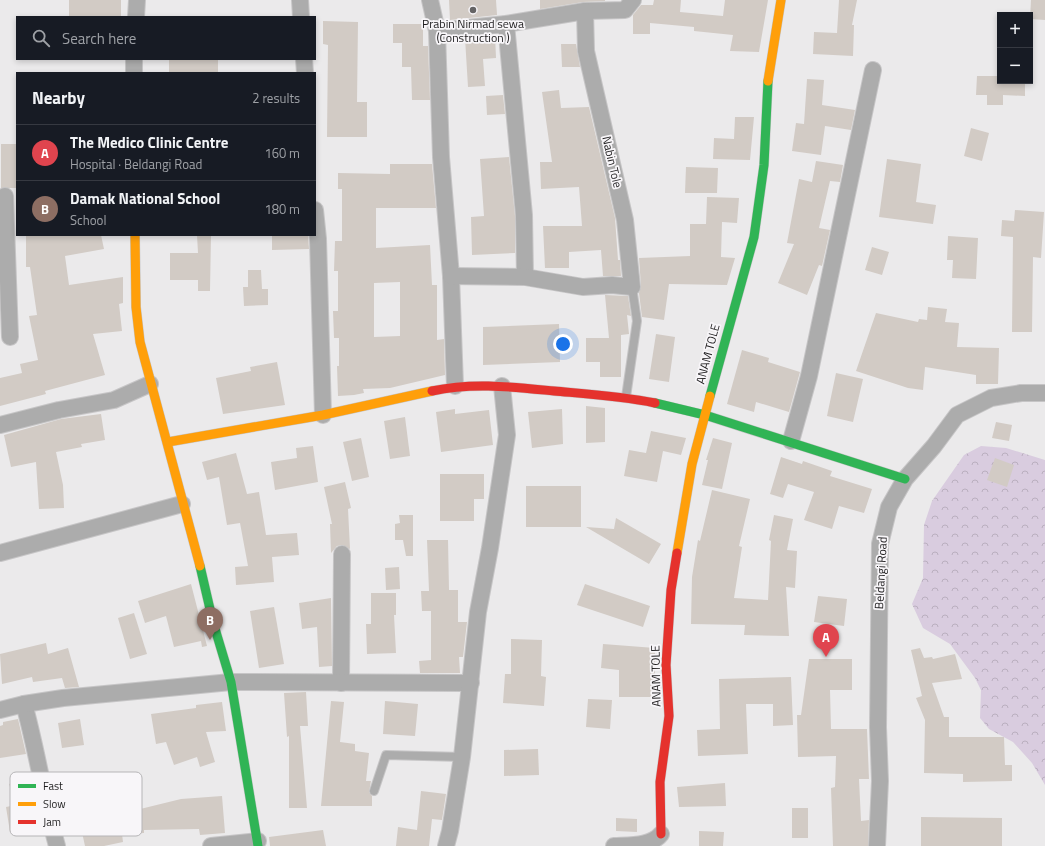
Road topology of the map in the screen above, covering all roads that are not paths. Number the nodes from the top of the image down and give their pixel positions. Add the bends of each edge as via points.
1 (136, 0) edge
2 (300, 0) edge
3 (430, 0) edge
4 (633, 0) edge
5 (781, 0) edge
6 (585, 11) junction
7 (136, 16) edge
8 (301, 16) edge
9 (506, 24) junction
10 (437, 31) junction
11 (134, 60) edge
12 (304, 60) edge
13 (873, 70) dead end
14 (134, 72) edge
15 (305, 72) edge
16 (7, 196) edge
17 (316, 220) edge
18 (135, 236) edge
19 (451, 276) junction
20 (525, 277) junction
21 (632, 287) junction
22 (10, 337) dead end
23 (150, 384) junction
24 (455, 386) junction
25 (502, 386) junction
26 (1045, 394) edge
27 (626, 397) junction
28 (323, 415) junction
29 (705, 415) junction
30 (0, 425) edge
31 (791, 441) junction
32 (168, 442) junction
33 (905, 478) junction
34 (182, 504) junction
35 (0, 554) edge
36 (342, 554) dead end
37 (231, 682) junction
38 (341, 683) junction
39 (471, 683) junction
40 (24, 704) junction
41 (0, 710) edge
42 (462, 757) junction
43 (41, 772) edge
44 (374, 791) dead end
45 (661, 834) joint
46 (54, 836) edge
47 (258, 843) edge
48 (57, 846) edge
49 (211, 846) edge
50 (446, 846) edge
51 (614, 846) edge
52 (877, 846) edge

1 - 7 street
2 - 8 street
3 - 10 street
4 - 6 street via 625,10
5 - 29 street, ANAM TOLE via 768,71 764,165 754,237
6 - 9 street
6 - 21 street, Nabin Tole via 586,51 625,220
9 - 10 street
9 - 20 street via 524,215
10 - 19 street via 442,157
11 - 14 street
12 - 15 street
13 - 31 street via 809,376
16 - 22 street
17 - 28 street
18 - 23 street via 136,307 140,342
19 - 20 street
19 - 24 street
20 - 21 street via 583,287
21 - 27 lane via 637,321
23 - 30 street via 114,400 59,410
23 - 32 street
24 - 25 street
24 - 28 street
25 - 27 street
25 - 39 street via 507,434 478,612
26 - 33 street, Beldangi Road via 1021,393 992,398 957,415
27 - 29 street
28 - 32 street
29 - 31 street
29 - 45 street, ANAM TOLE via 692,464 671,590 666,664 669,716 660,782
31 - 33 street
32 - 34 street
33 - 52 street, Beldangi Road via 889,507 880,544 880,781
34 - 35 street
34 - 37 street
36 - 38 street
37 - 38 street
37 - 40 street
37 - 47 street
38 - 39 street
39 - 42 street
40 - 41 street
40 - 43 street
42 - 44 lane via 386,755
42 - 50 street
45 - 51 street via 651,844
46 - 48 street
47 - 49 street

